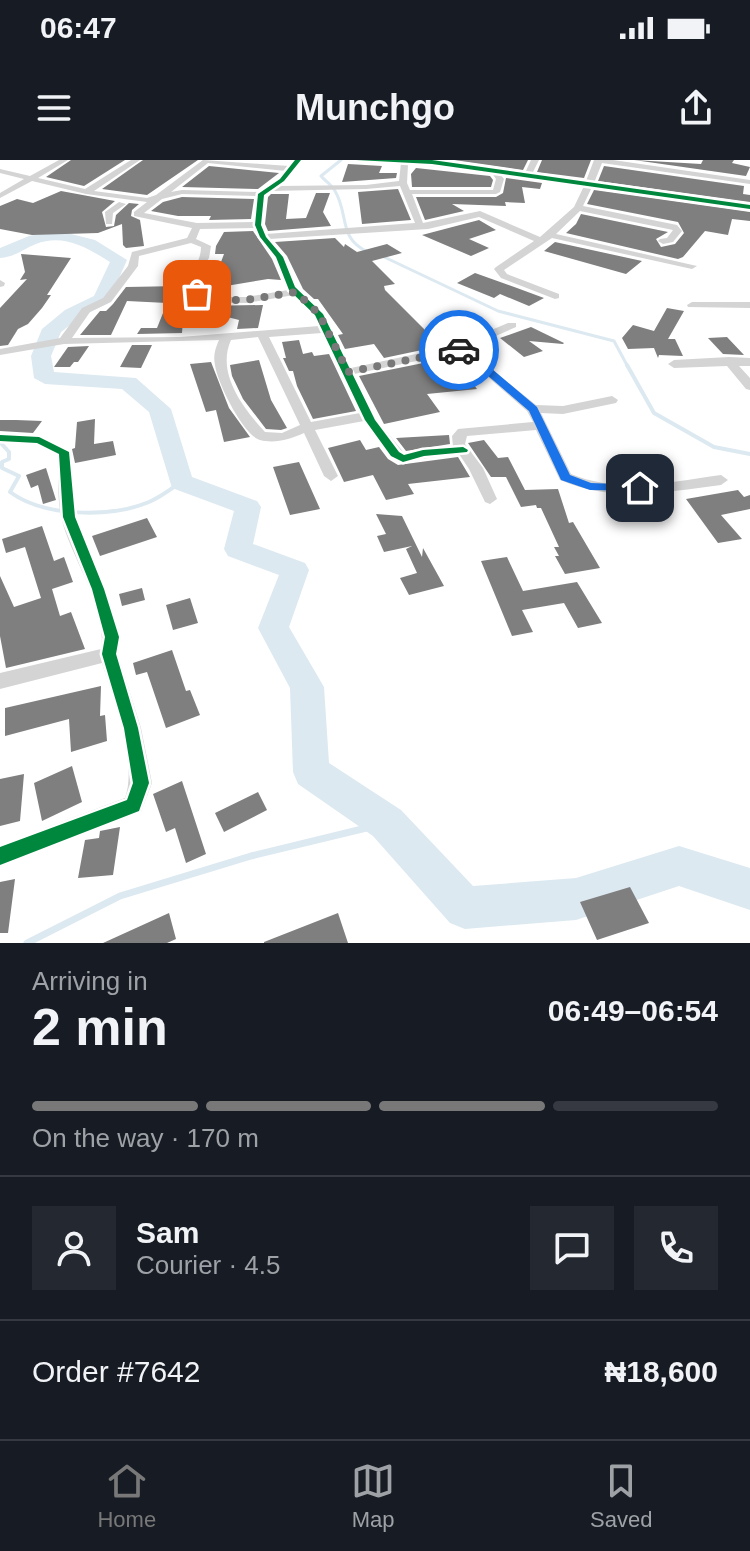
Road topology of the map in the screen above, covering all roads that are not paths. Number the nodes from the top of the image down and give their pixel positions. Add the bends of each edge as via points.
1 (64, 160) edge
2 (136, 160) edge
3 (359, 160) edge
4 (492, 160) edge
5 (535, 160) edge
6 (600, 160) edge
7 (207, 161) edge
8 (410, 161) edge
9 (295, 164) edge
10 (0, 171) edge
11 (497, 172) junction
12 (528, 175) junction
13 (34, 178) junction
14 (750, 182) edge
15 (589, 183) junction
16 (404, 188) junction
17 (265, 191) junction
18 (86, 192) junction
19 (0, 196) edge
20 (123, 201) junction
21 (154, 201) junction
22 (750, 207) edge
23 (578, 208) junction
24 (137, 214) junction
25 (109, 222) dead end
26 (258, 225) junction
27 (418, 225) junction
28 (197, 226) junction
29 (263, 237) junction
30 (546, 238) junction
31 (191, 240) junction
32 (663, 241) dead end
33 (692, 266) dead end
34 (296, 292) junction
35 (555, 296) dead end
36 (692, 305) dead end
37 (750, 305) edge
38 (512, 325) dead end
39 (326, 329) junction
40 (262, 334) junction
41 (226, 338) junction
42 (64, 341) junction
43 (456, 349) junction
44 (0, 352) edge
45 (729, 361) junction
46 (750, 362) edge
47 (674, 364) dead end
48 (348, 372) junction
49 (750, 386) edge
50 (612, 400) dead end
51 (533, 409) junction
52 (368, 416) junction
53 (541, 423) junction
54 (307, 427) junction
55 (0, 438) edge
56 (463, 450) junction
57 (331, 476) dead end
58 (721, 480) dead end
59 (490, 499) dead end
60 (109, 654) junction
61 (0, 681) edge
62 (0, 856) edge

1 - 13 street
2 - 18 street
3 - 8 street
4 - 11 street via 501,170
5 - 12 street
6 - 14 street
6 - 15 street
7 - 9 street
7 - 21 street
8 - 11 street
8 - 16 street via 404,164
9 - 17 street
10 - 13 street
11 - 12 street
11 - 16 street via 496,192
12 - 15 street
13 - 18 street
13 - 19 street
15 - 22 street
15 - 23 street
16 - 17 street
16 - 27 street
17 - 21 street via 182,192
17 - 26 street
18 - 20 street
20 - 21 street
20 - 24 street via 124,209
20 - 25 street via 109,212
21 - 24 street
23 - 30 street
23 - 32 street via 677,228 670,240
24 - 28 street
26 - 28 street
26 - 29 street
27 - 29 street
27 - 30 street via 480,214
28 - 31 street
29 - 34 street
30 - 33 street
30 - 35 street via 499,269 504,276
31 - 34 street via 206,246 206,261 192,274 199,300
31 - 42 street via 135,254 133,266 107,300 86,310
34 - 39 street via 319,314
36 - 37 street
38 - 43 street
39 - 40 street
39 - 48 street
40 - 41 street
40 - 54 street
41 - 42 street
41 - 54 street via 220,363 230,397 261,436 284,437
42 - 44 street
43 - 48 street
43 - 51 street
45 - 46 street
45 - 47 street
45 - 49 street
48 - 52 street
50 - 51 street via 563,410
51 - 53 street
52 - 54 street
52 - 56 street via 403,459
53 - 56 street via 463,432 458,444
53 - 58 street via 565,477 576,483 616,490
54 - 57 street
55 - 60 street via 39,440 64,452 69,510 112,637
56 - 59 street
60 - 61 street
60 - 62 street via 141,783 133,805

